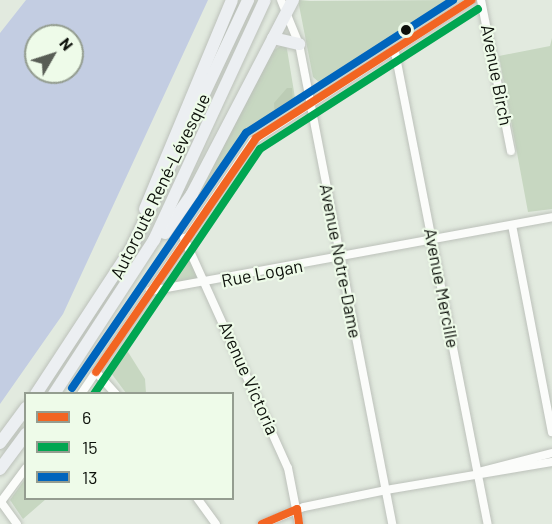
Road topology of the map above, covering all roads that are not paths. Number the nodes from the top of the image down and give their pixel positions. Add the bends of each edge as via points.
1 (232, 0) edge
2 (248, 0) edge
3 (472, 0) edge
4 (481, 0) edge
5 (265, 1) edge
6 (287, 4) edge
7 (273, 38) junction
8 (299, 44) junction
9 (395, 52) junction
10 (310, 102) junction
11 (511, 151) dead end
12 (552, 217) edge
13 (512, 225) junction
14 (184, 238) junction
15 (433, 240) junction
16 (131, 249) junction
17 (340, 258) junction
18 (136, 273) junction
19 (207, 284) junction
20 (150, 291) junction
21 (96, 372) junction
22 (37, 392) edge
23 (55, 392) edge
24 (82, 392) edge
25 (115, 392) edge
26 (24, 411) edge
27 (552, 432) edge
28 (24, 437) edge
29 (0, 443) edge
30 (552, 453) edge
31 (552, 462) edge
32 (0, 469) edge
33 (24, 471) edge
34 (478, 472) junction
35 (386, 490) junction
36 (198, 500) edge
37 (0, 503) edge
38 (297, 509) junction
39 (17, 524) edge
40 (216, 524) edge
41 (262, 524) edge
42 (299, 524) edge
43 (392, 524) edge
44 (488, 524) edge

1 - 16 highway via 161,163
2 - 16 highway, Autoroute René-Lévesque
3 - 9 street
4 - 11 street, Avenue Birch
5 - 18 highway, Autoroute René-Lévesque
6 - 7 highway
6 - 8 street, Avenue Notre-Dame
7 - 8 highway
7 - 18 highway via 192,194
8 - 10 street, Avenue Notre-Dame
9 - 10 street
9 - 15 street, Avenue Mercille
10 - 14 street via 253,141
10 - 17 street, Avenue Notre-Dame
12 - 13 street, Rue Logan
13 - 15 street, Rue Logan
13 - 27 street
14 - 19 street, Avenue Victoria
14 - 20 street
15 - 17 street, Rue Logan
15 - 34 street, Avenue Mercille
16 - 22 highway, Autoroute René-Lévesque
17 - 19 street, Rue Logan
17 - 35 street, Avenue Notre-Dame
18 - 23 highway, Autoroute René-Lévesque
19 - 20 street, Rue Logan
19 - 38 street, Avenue Victoria via 288,468
20 - 21 street
21 - 24 street
21 - 25 street
26 - 29 highway
28 - 32 highway
30 - 34 street via 489,465
31 - 34 street
33 - 37 street
34 - 35 street
34 - 44 street, Avenue Mercille
35 - 38 street
35 - 43 street, Avenue Notre-Dame
36 - 40 street
37 - 39 street
38 - 41 street
38 - 42 street, Avenue Victoria

